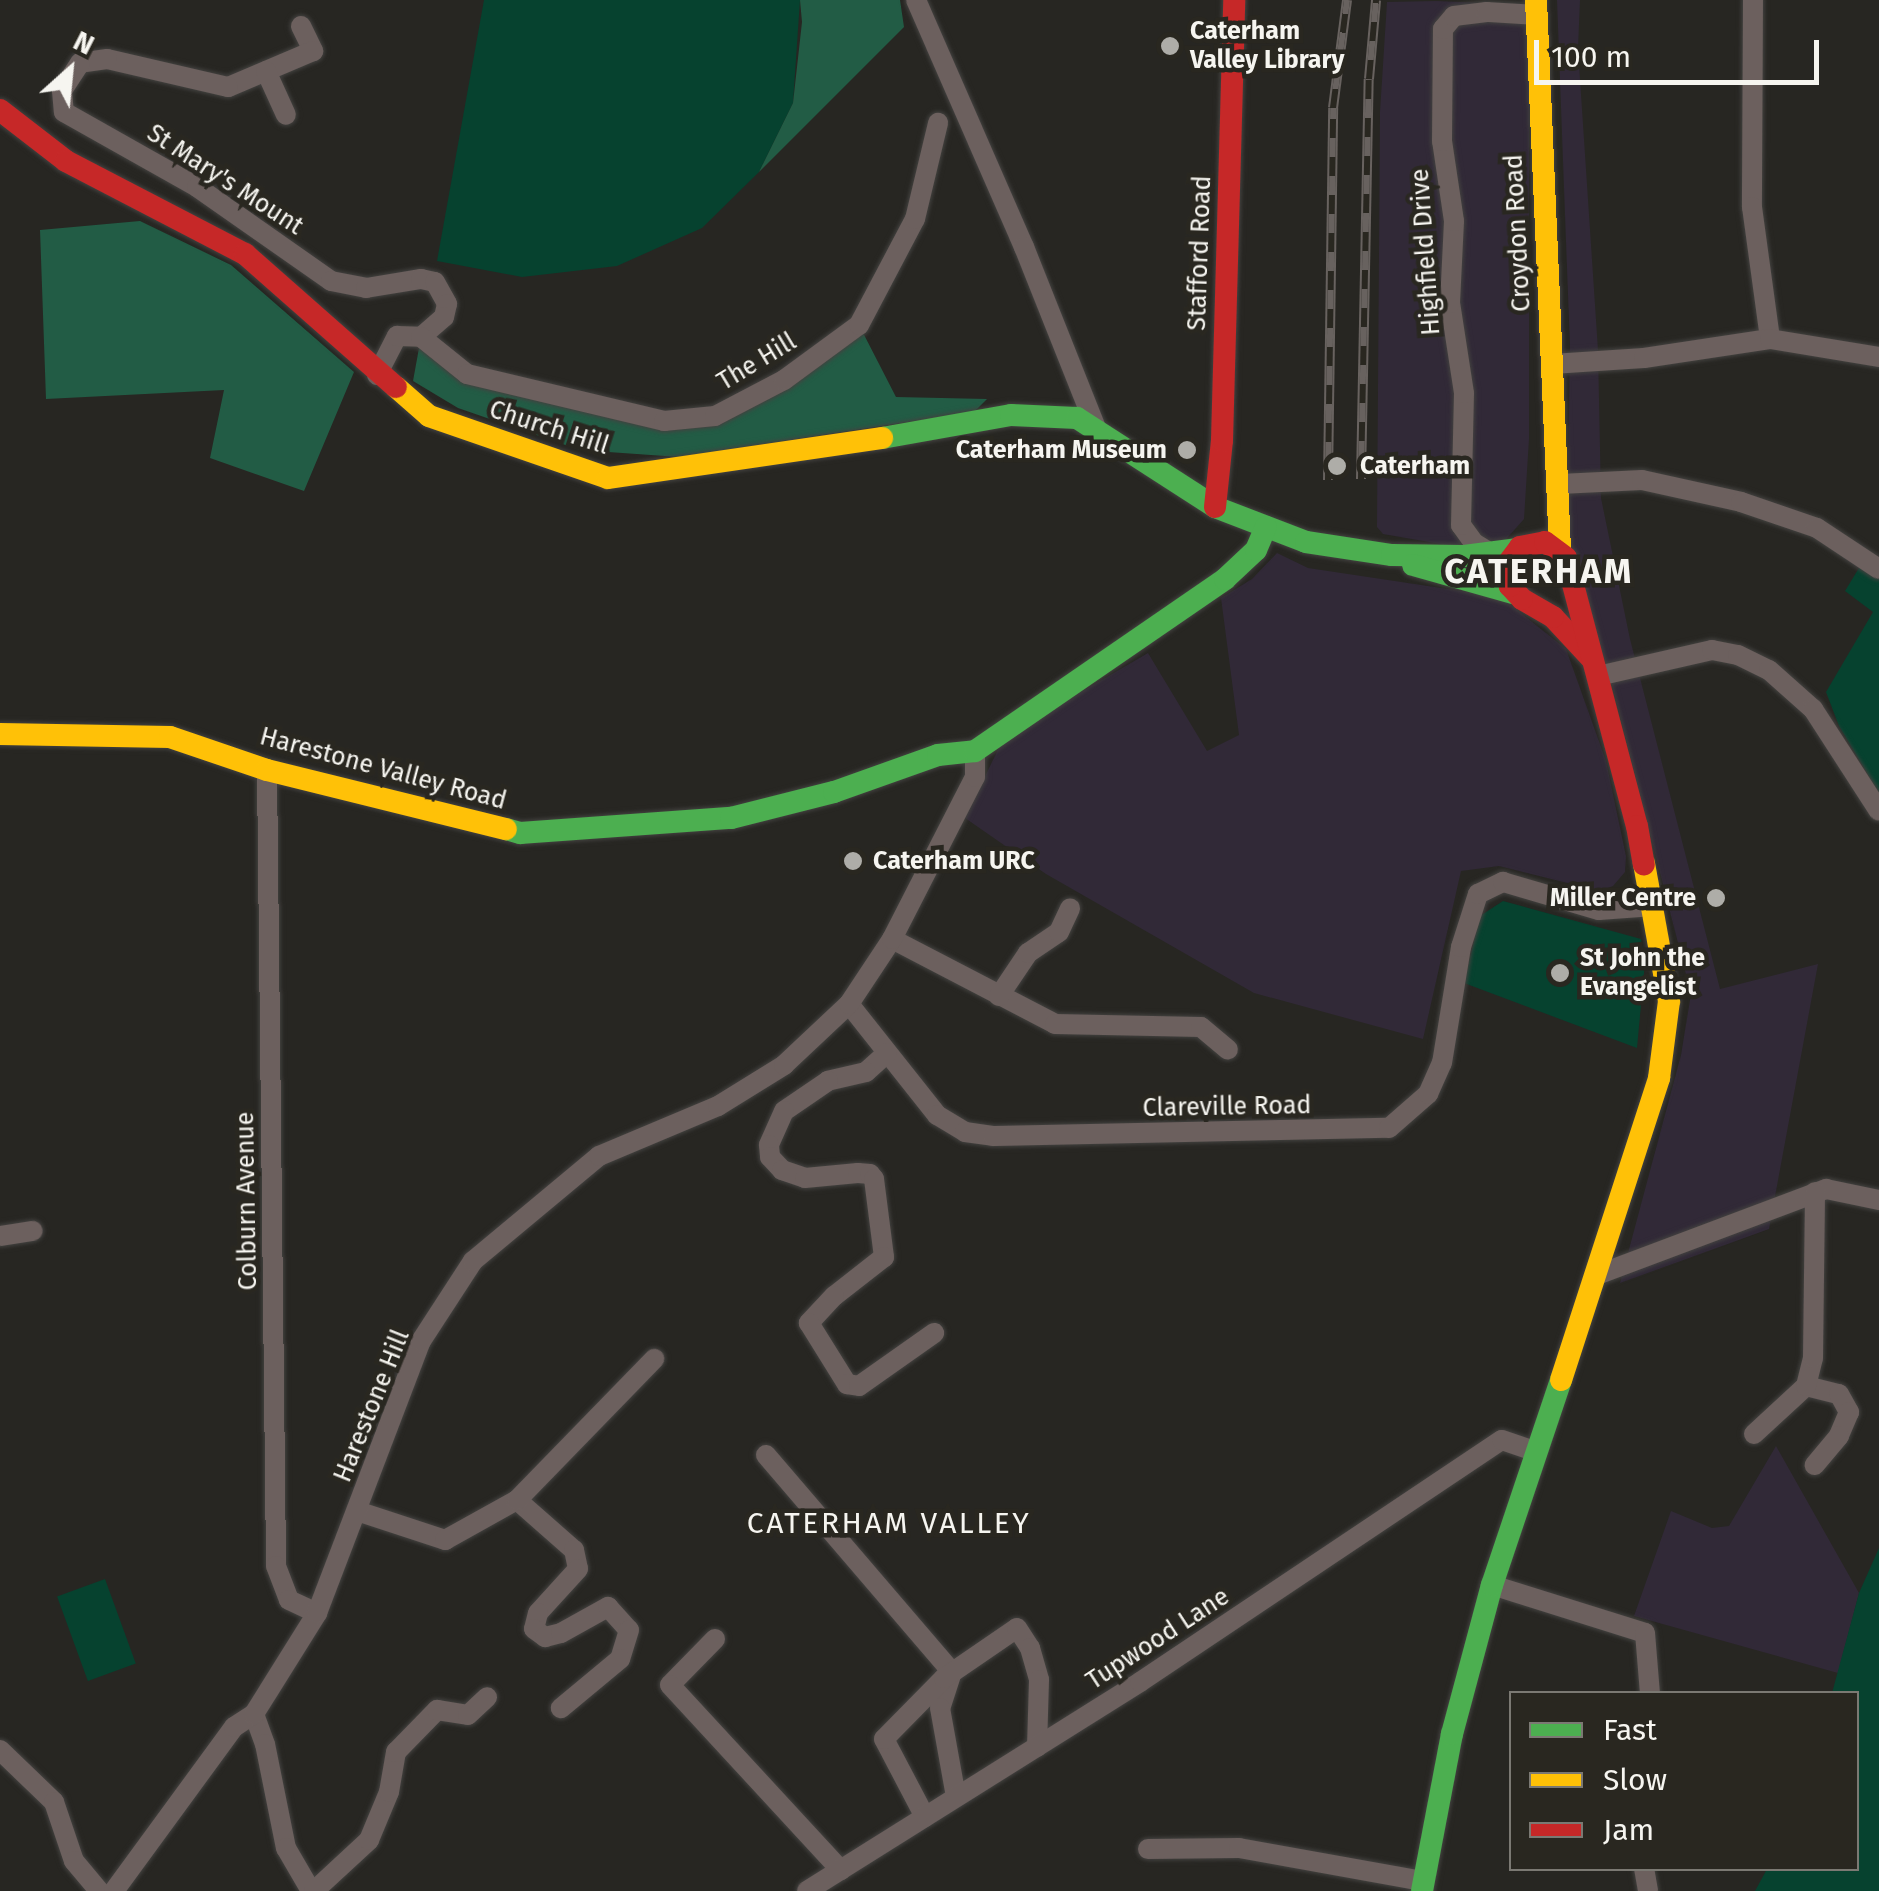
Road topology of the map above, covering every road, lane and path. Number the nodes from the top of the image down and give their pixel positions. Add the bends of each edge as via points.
1 (916, 0) edge
2 (1234, 0) edge
3 (1753, 0) edge
4 (1536, 7) edge
5 (302, 26) dead end
6 (266, 71) junction
7 (0, 110) edge
8 (286, 115) dead end
9 (938, 123) dead end
10 (421, 337) junction
11 (1770, 339) junction
12 (1879, 357) edge
13 (1552, 364) junction
14 (377, 375) junction
15 (1097, 432) junction
16 (1557, 473) junction
17 (1216, 507) junction
18 (1266, 527) junction
19 (1510, 550) junction
20 (1560, 550) junction
21 (1392, 555) junction
22 (1879, 569) edge
23 (1569, 574) junction
24 (1524, 599) junction
25 (1595, 667) junction
26 (0, 734) edge
27 (975, 751) junction
28 (267, 770) junction
29 (1879, 811) edge
30 (1654, 906) junction
31 (1070, 908) dead end
32 (892, 939) junction
33 (999, 996) junction
34 (849, 1004) junction
35 (1228, 1050) dead end
36 (887, 1053) junction
37 (1815, 1192) junction
38 (1879, 1200) edge
39 (32, 1231) dead end
40 (0, 1236) edge
41 (1597, 1275) junction
42 (934, 1333) dead end
43 (654, 1359) dead end
44 (1806, 1386) junction
45 (1754, 1434) dead end
46 (1534, 1451) junction
47 (766, 1455) dead end
48 (1815, 1465) dead end
49 (517, 1500) junction
50 (357, 1511) junction
51 (1492, 1585) junction
52 (317, 1613) junction
53 (715, 1639) dead end
54 (952, 1672) junction
55 (1650, 1691) edge
56 (486, 1696) dead end
57 (561, 1708) dead end
58 (254, 1714) junction
59 (1037, 1746) junction
60 (0, 1750) edge
61 (956, 1797) junction
62 (925, 1817) junction
63 (1148, 1849) dead end
64 (842, 1870) junction
65 (1423, 1886) edge
66 (99, 1891) edge
67 (114, 1891) edge
68 (312, 1891) edge
69 (808, 1891) edge

1 - 15 street
2 - 17 main road, Stafford Road
3 - 11 street via 1752,207
4 - 13 main road, Croydon Road
4 - 19 street, Highfield Drive via 1454,16 1443,29 1442,140 1454,221 1450,303 1464,393 1460,525 1466,536
5 - 6 street, St Mary's Mount via 314,51
6 - 8 street
6 - 10 street, St Mary's Mount via 228,87 92,59 73,70 62,102 77,122 180,177 332,282 366,288 435,282 447,304 444,317
7 - 14 main road, Church Hill via 66,161 245,254
9 - 10 street, The Hill via 915,219 859,325 784,380 715,416 664,421 467,374
10 - 14 street via 397,336
11 - 12 street
11 - 13 street
13 - 16 main road, Croydon Road
14 - 15 main road, Church Hill via 429,416 608,478 1010,416 1077,418
15 - 17 main road, Church Hill
16 - 19 main road, Croydon Road
16 - 20 main road, Croydon Road
16 - 22 street via 1642,480 1742,502 1817,528
17 - 18 main road, Church Hill
18 - 21 main road, Church Hill via 1306,542
18 - 27 main road, Harestone Valley Road via 1256,550 1225,578
19 - 20 main road via 1536,541
19 - 21 main road
19 - 24 main road via 1506,569
20 - 23 main road
21 - 24 main road
23 - 24 main road via 1551,601
23 - 25 main road
24 - 25 main road via 1553,617
25 - 29 street via 1712,650 1754,662 1813,710
25 - 30 main road
26 - 28 main road, Harestone Valley Road via 170,737
27 - 28 main road, Harestone Valley Road via 938,755 834,792 731,818 520,833
27 - 32 street, Harestone Hill via 974,778
28 - 52 street, Colburn Avenue via 276,1566 290,1600
30 - 36 street, Clareville Road via 1599,910 1503,882 1478,894 1461,947 1442,1063 1428,1094 1389,1128 964,1132 938,1115
30 - 41 main road via 1668,1000 1659,1078
31 - 33 street via 1059,932 1028,952
32 - 33 street
32 - 34 street, Harestone Hill
33 - 35 street via 1055,1024 1201,1027
34 - 36 street, Clareville Road
34 - 50 street, Harestone Hill via 784,1066 718,1106 600,1156 473,1260 421,1341
36 - 42 street via 866,1072 828,1082 784,1111 770,1157 782,1170 806,1178 858,1173 874,1179 884,1257 809,1324 846,1384 859,1386
37 - 38 street
37 - 41 street
37 - 44 street via 1813,1358
39 - 40 street
41 - 46 main road
43 - 49 street
44 - 45 street
44 - 48 street via 1839,1394 1849,1412
46 - 51 main road
46 - 59 street, Tupwood Lane via 1502,1440
47 - 54 street
49 - 50 street via 445,1540
49 - 57 street via 574,1550 578,1569 538,1614 534,1628 545,1636 560,1632 608,1607 630,1630 620,1659
50 - 52 street, Harestone Hill
51 - 55 street via 1645,1633
51 - 65 main road via 1452,1734
52 - 58 street, Harestone Hill
53 - 64 street via 670,1684
54 - 59 street via 1017,1628 1039,1680
54 - 61 street via 940,1708
54 - 62 street via 884,1738
56 - 68 street via 468,1714 437,1710 396,1752 389,1792 369,1840
58 - 67 street, Harestone Hill via 234,1728
58 - 68 street via 286,1848
59 - 61 street, Tupwood Lane
60 - 66 street via 54,1802 74,1860
61 - 62 street, Tupwood Lane
62 - 64 street, Tupwood Lane
63 - 65 street via 1239,1848
64 - 69 street, Tupwood Lane

